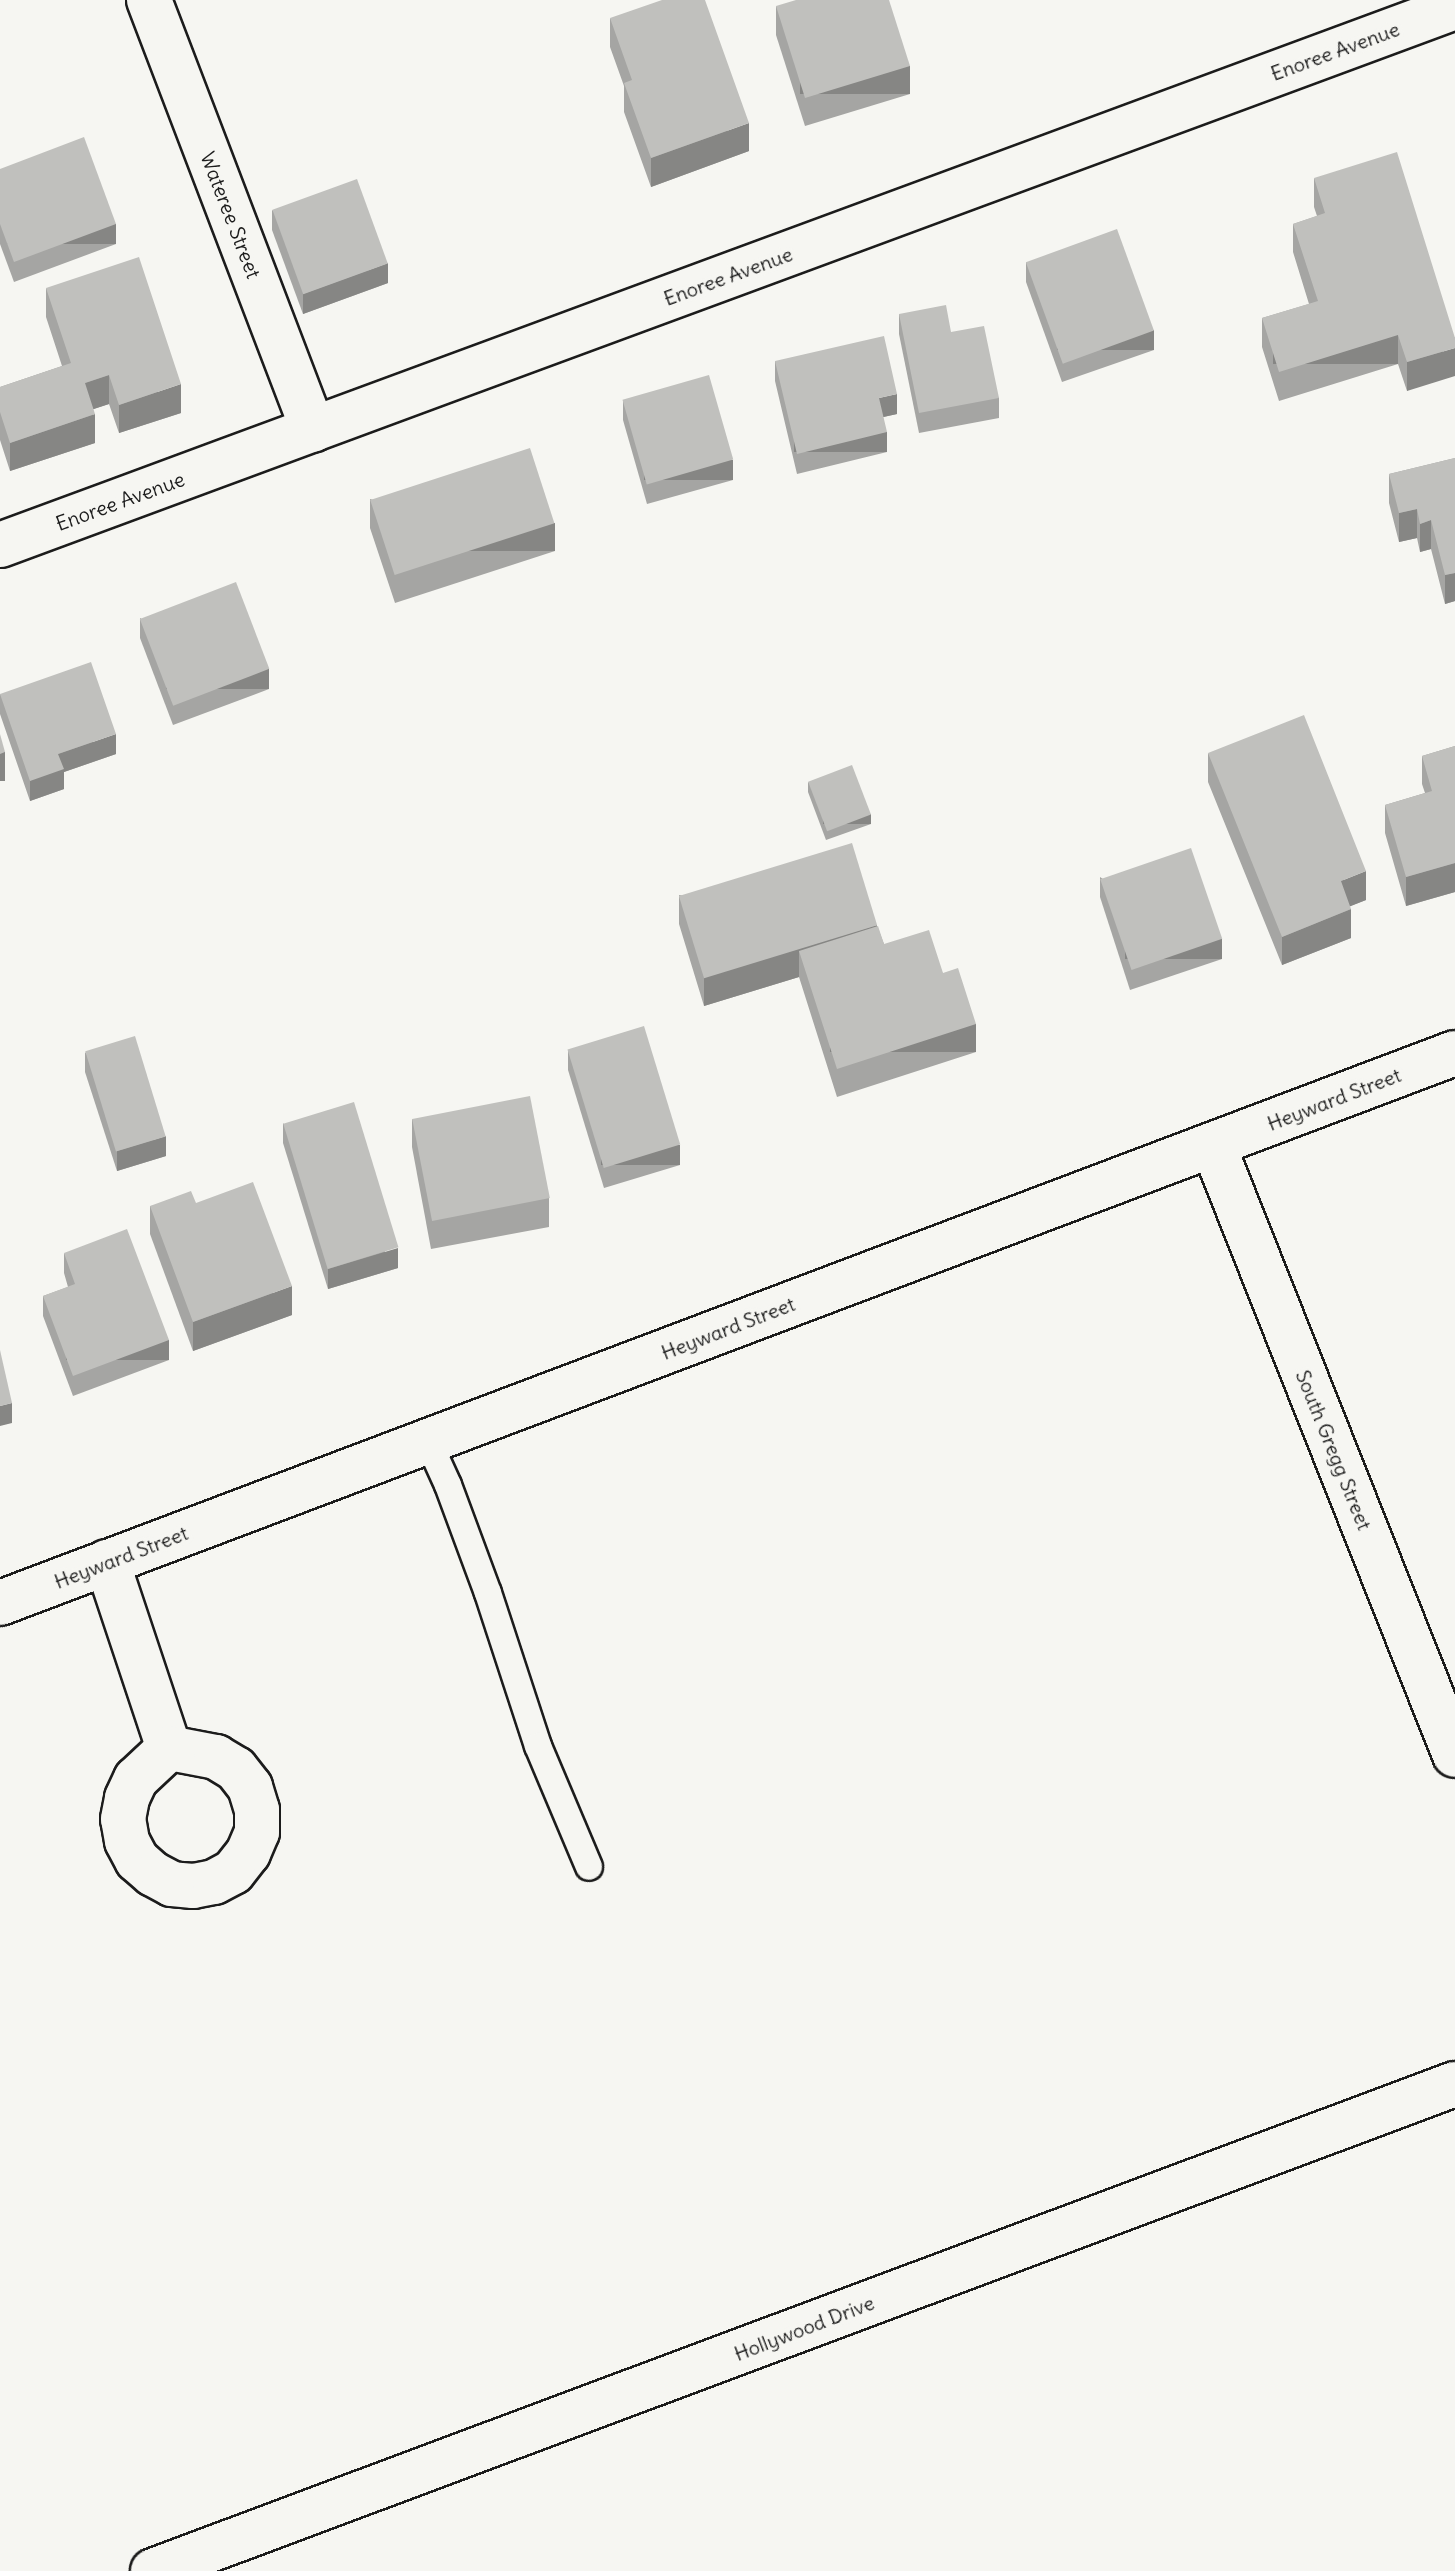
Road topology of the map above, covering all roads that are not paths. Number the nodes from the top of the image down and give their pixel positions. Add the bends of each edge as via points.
1 (149, 0) edge
2 (1455, 7) edge
3 (313, 430) junction
4 (0, 545) edge
5 (1455, 1053) edge
6 (1213, 1145) junction
7 (428, 1441) junction
8 (107, 1562) junction
9 (0, 1603) edge
10 (169, 1748) dead end
11 (1455, 1755) edge
12 (589, 1867) dead end
13 (1455, 2084) edge
14 (153, 2571) edge

1 - 3 street, Wateree Street
2 - 3 street, Enoree Avenue
3 - 4 street, Enoree Avenue
5 - 6 street, Heyward Street
6 - 7 street, Heyward Street
6 - 11 street, South Gregg Street
7 - 8 street, Heyward Street
7 - 12 lane via 488,1593 538,1746
8 - 9 street, Heyward Street
8 - 10 street
13 - 14 street, Hollywood Drive

